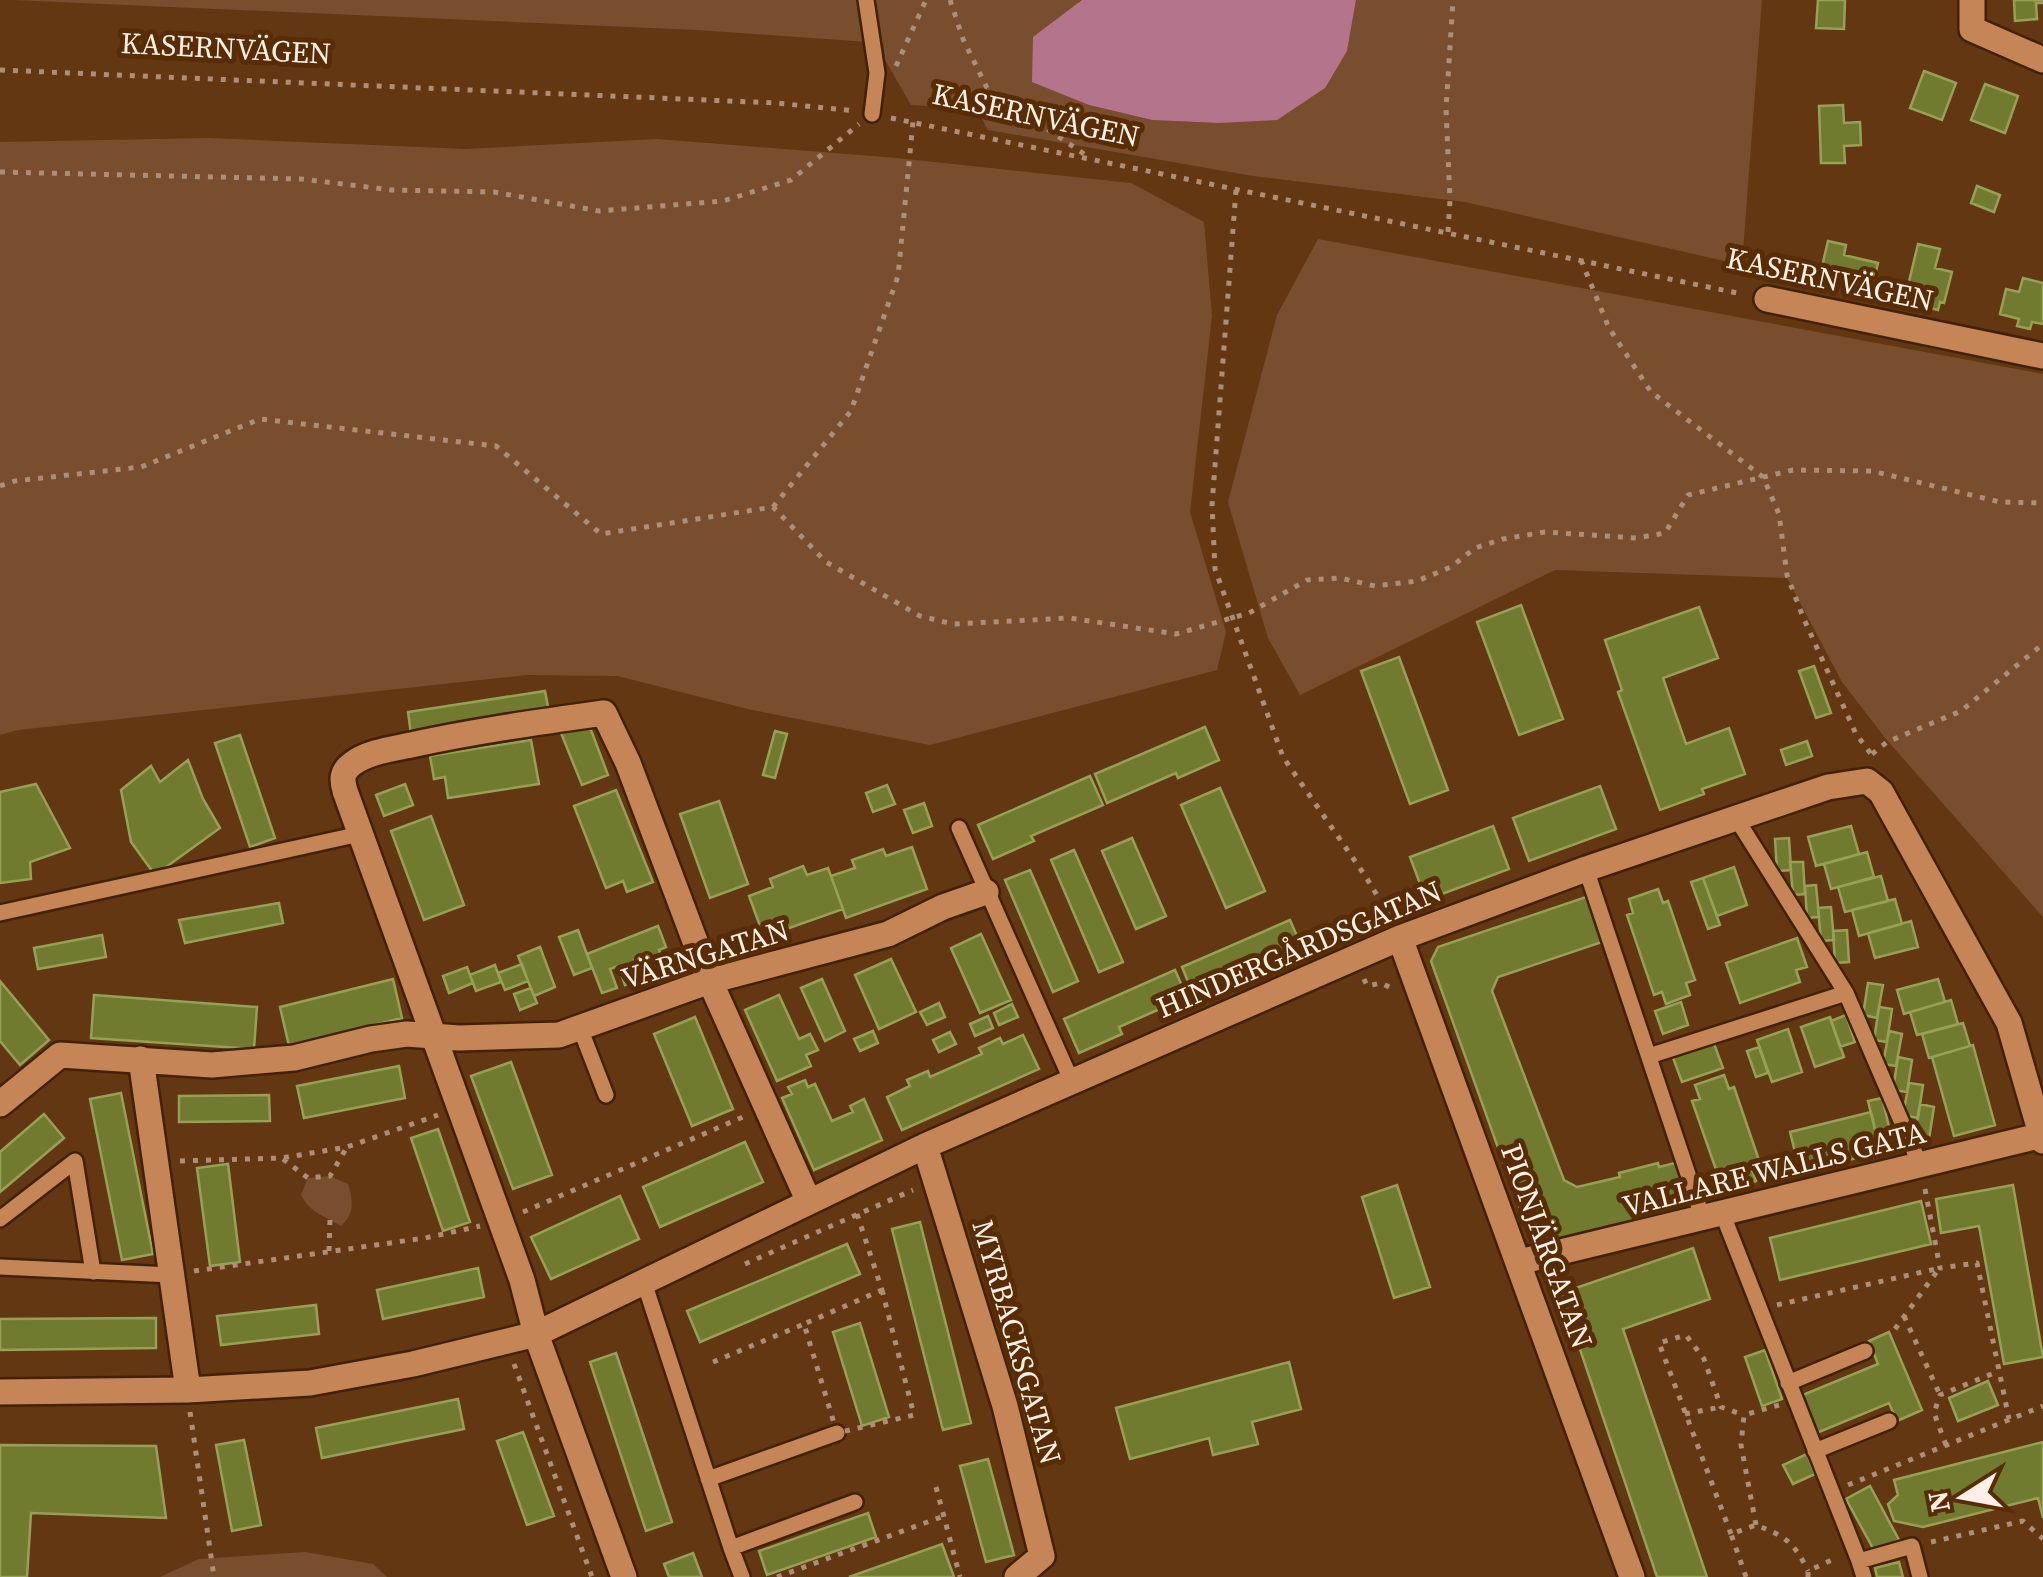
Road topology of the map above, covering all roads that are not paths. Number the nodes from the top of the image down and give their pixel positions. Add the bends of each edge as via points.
1 (866, 0) edge
2 (1972, 0) edge
3 (2043, 60) edge
4 (872, 114) road end
5 (1767, 299) road end
6 (2043, 356) edge
7 (1736, 818) junction
8 (959, 828) dead end
9 (360, 834) junction
10 (1586, 869) junction
11 (986, 892) junction
12 (0, 913) edge
13 (1400, 938) junction
14 (710, 981) junction
15 (1846, 994) junction
16 (580, 1028) junction
17 (433, 1036) junction
18 (1649, 1056) junction
19 (141, 1059) junction
20 (1073, 1084) junction
21 (606, 1095) dead end
22 (0, 1104) edge
23 (2043, 1137) edge
24 (925, 1146) junction
25 (1921, 1167) junction
26 (809, 1202) junction
27 (1713, 1217) junction
28 (0, 1220) edge
29 (1519, 1262) junction
30 (0, 1266) edge
31 (93, 1272) junction
32 (172, 1275) junction
33 (644, 1282) junction
34 (536, 1334) junction
35 (1865, 1351) dead end
36 (1788, 1383) junction
37 (188, 1390) junction
38 (0, 1392) edge
39 (1889, 1421) dead end
40 (838, 1433) road end
41 (1815, 1451) junction
42 (708, 1479) junction
43 (856, 1502) dead end
44 (731, 1548) junction
45 (1859, 1563) edge
46 (1048, 1567) edge
47 (624, 1577) edge
48 (742, 1577) edge
49 (1016, 1577) edge
50 (1632, 1577) edge
51 (1920, 1577) edge

1 - 4 lane via 878,73
2 - 3 street via 1972,29
5 - 6 street, KASERNVÄGEN
7 - 10 street, HINDERGÅRDSGATAN
7 - 15 lane
7 - 23 street, HINDERGÅRDSGATAN via 1828,787 1867,781 1881,792 2009,1024
8 - 11 lane
9 - 12 lane
9 - 14 street via 342,779 352,763 479,730 604,714
9 - 17 street
10 - 13 street, HINDERGÅRDSGATAN
10 - 18 lane
11 - 14 street, VÄRNGATAN via 888,934
11 - 20 lane
13 - 20 street, HINDERGÅRDSGATAN
13 - 29 street, PIONJÄRGATAN
14 - 16 street, VÄRNGATAN
14 - 26 street
15 - 18 lane
15 - 25 lane
16 - 17 street, VÄRNGATAN via 559,1035
16 - 21 lane
17 - 19 street, VÄRNGATAN via 407,1034 229,1064
17 - 34 street
18 - 27 lane
19 - 22 street, VÄRNGATAN via 60,1055
19 - 32 street
20 - 24 street, HINDERGÅRDSGATAN
23 - 25 street, VALLARE WALLS GATA
24 - 26 street, HINDERGÅRDSGATAN
24 - 46 street, MYRBACKSGATAN
25 - 27 street, VALLARE WALLS GATA
26 - 33 street, HINDERGÅRDSGATAN
27 - 29 street, VALLARE WALLS GATA
27 - 36 lane
28 - 31 lane via 75,1162
29 - 50 street, PIONJÄRGATAN
30 - 31 lane
31 - 32 lane
32 - 37 street
33 - 34 street, HINDERGÅRDSGATAN
33 - 42 lane
34 - 37 street, HINDERGÅRDSGATAN via 310,1383
34 - 47 street
35 - 36 lane
36 - 41 lane
37 - 38 street, HINDERGÅRDSGATAN
39 - 41 lane
40 - 42 lane
41 - 45 lane
42 - 44 lane
43 - 44 lane
44 - 48 lane
45 - 51 lane via 1912,1546
46 - 49 street, MYRBACKSGATAN

